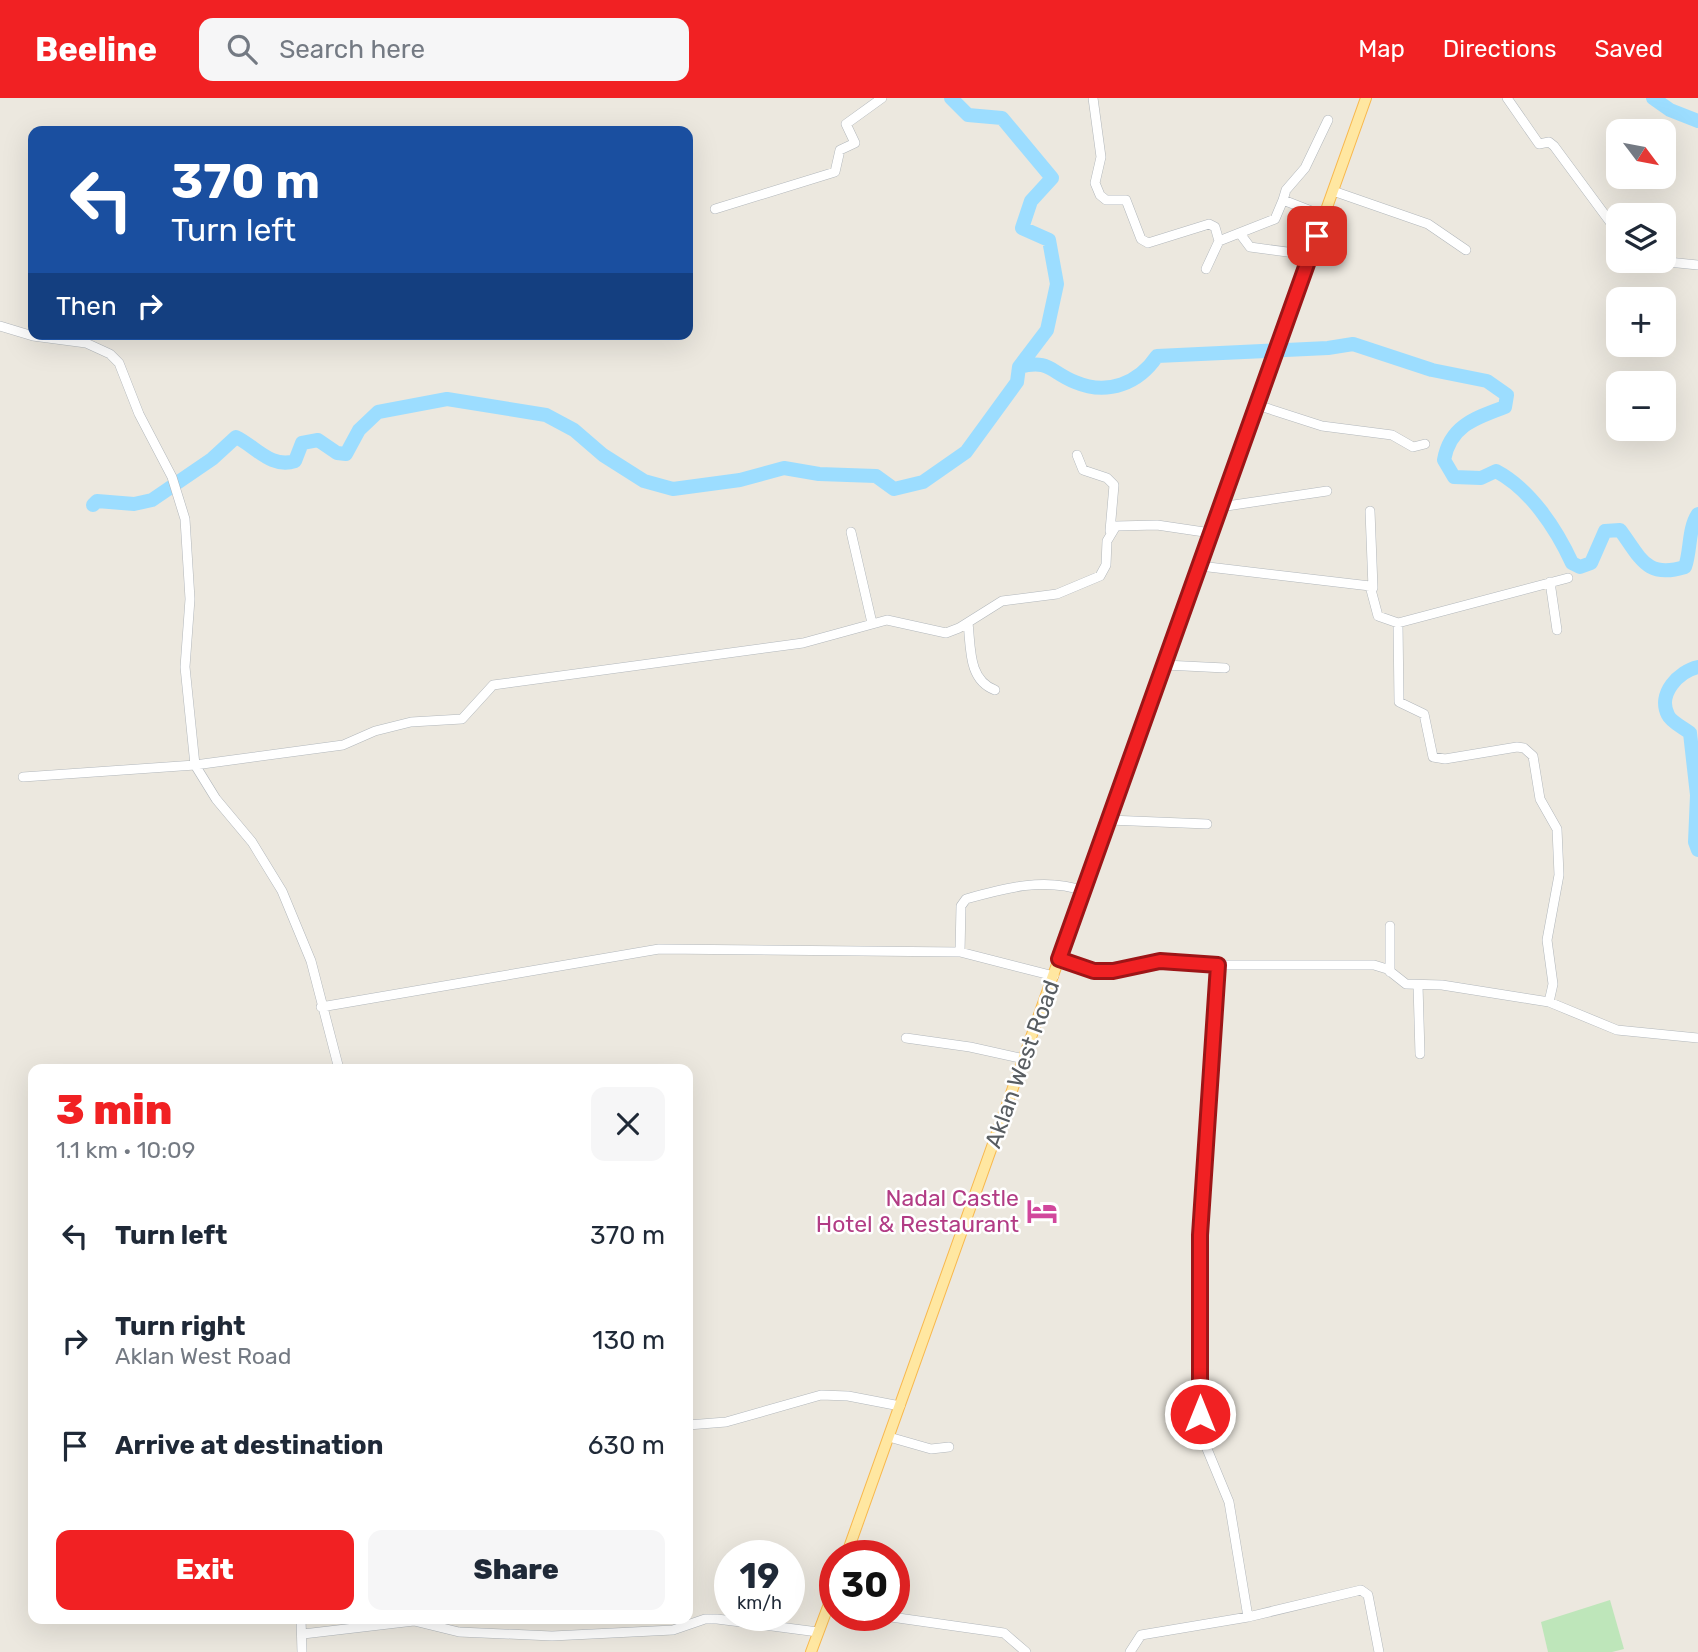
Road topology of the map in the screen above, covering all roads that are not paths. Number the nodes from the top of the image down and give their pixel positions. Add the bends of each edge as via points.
1 (882, 98) edge
2 (1093, 98) edge
3 (1366, 98) edge
4 (1507, 98) edge
5 (1328, 120) dead end
6 (1333, 191) junction
7 (1283, 200) junction
8 (715, 209) dead end
9 (1324, 216) junction
10 (1606, 216) edge
11 (1241, 235) junction
12 (1219, 241) junction
13 (1466, 250) dead end
14 (1310, 255) junction
15 (1676, 263) edge
16 (1698, 265) edge
17 (1206, 269) dead end
18 (0, 326) edge
19 (28, 334) edge
20 (63, 340) edge
21 (1257, 405) junction
22 (1425, 444) dead end
23 (1077, 455) dead end
24 (1327, 491) dead end
25 (1220, 507) junction
26 (1370, 511) dead end
27 (1110, 531) junction
28 (851, 532) dead end
29 (1211, 533) junction
30 (1200, 566) junction
31 (1568, 578) dead end
32 (1550, 582) junction
33 (1373, 588) junction
34 (872, 623) junction
35 (968, 623) junction
36 (1398, 623) junction
37 (1557, 630) dead end
38 (1165, 665) junction
39 (1225, 668) dead end
40 (995, 690) dead end
41 (195, 765) junction
42 (23, 777) dead end
43 (1109, 820) junction
44 (1207, 824) dead end
45 (1084, 891) junction
46 (1390, 926) dead end
47 (961, 952) junction
48 (1059, 959) junction
49 (1218, 965) junction
50 (1390, 972) junction
51 (1054, 976) junction
52 (1418, 985) junction
53 (1549, 1002) junction
54 (321, 1007) junction
55 (906, 1038) dead end
56 (1698, 1038) edge
57 (1420, 1054) dead end
58 (1024, 1059) junction
59 (338, 1064) edge
60 (900, 1406) junction
61 (693, 1425) edge
62 (889, 1437) junction
63 (949, 1447) dead end
64 (852, 1540) edge
65 (1248, 1617) junction
66 (910, 1620) edge
67 (693, 1623) edge
68 (302, 1624) edge
69 (388, 1624) edge
70 (426, 1624) edge
71 (690, 1624) edge
72 (818, 1632) joint
73 (303, 1634) junction
74 (302, 1652) edge
75 (811, 1652) edge
76 (1026, 1652) edge
77 (1130, 1652) edge
78 (1379, 1652) edge

1 - 8 street via 846,124 855,143 840,150 835,172
2 - 12 street via 1101,157 1095,183 1100,195 1106,200 1126,200 1141,239 1148,243 1209,224 1215,226
3 - 6 main road, Aklan West Road
4 - 10 street via 1538,144 1554,146
5 - 7 street
6 - 9 main road, Aklan West Road
6 - 13 street via 1428,224
7 - 9 street
7 - 11 street via 1275,219
9 - 14 main road, Aklan West Road
11 - 12 street
11 - 14 street via 1250,247
12 - 17 street
14 - 21 main road, Aklan West Road
15 - 16 street
18 - 19 street
20 - 41 street via 86,343 119,363 180,496 190,599 185,667
21 - 22 street via 1322,426 1392,435 1413,447
21 - 25 main road, Aklan West Road
23 - 27 street via 1083,470 1114,485
24 - 25 street
25 - 29 main road, Aklan West Road
26 - 33 street
27 - 29 street via 1127,524
27 - 35 street via 1100,576 1057,594 1002,601
28 - 34 street
29 - 30 main road, Aklan West Road
30 - 33 street
30 - 38 main road, Aklan West Road
31 - 32 street
32 - 36 street
32 - 37 street
33 - 36 street via 1378,616
34 - 35 street via 887,620 946,633
34 - 41 street via 803,643 493,685 462,719 411,722 343,746
35 - 40 street via 974,669 984,686
36 - 53 street via 1399,702 1424,714 1433,757 1517,747 1532,756 1540,799 1558,829 1559,875 1547,940 1553,984
38 - 39 street
38 - 43 main road, Aklan West Road
41 - 42 street
41 - 54 street via 282,891 311,961
43 - 44 street
43 - 45 main road, Aklan West Road
45 - 47 street via 1045,883 966,899 961,906
45 - 48 main road, Aklan West Road
46 - 50 street
47 - 51 street
47 - 54 street via 659,950
48 - 49 street via 1094,971 1160,961
48 - 51 main road, Aklan West Road
49 - 50 street via 1374,965
49 - 65 street via 1200,1235 1200,1432 1229,1502
50 - 52 street via 1406,984
51 - 58 main road, Aklan West Road
52 - 53 street
52 - 57 street
53 - 56 street via 1617,1030
54 - 59 street
55 - 58 street
58 - 60 main road, Aklan West Road
60 - 61 street via 821,1395 726,1422
60 - 62 main road, Aklan West Road
62 - 63 street via 931,1449
62 - 64 main road, Aklan West Road
65 - 77 street via 1142,1635
65 - 78 street via 1363,1590 1368,1595
66 - 76 street via 1004,1633
67 - 72 street via 717,1619
68 - 73 street
69 - 73 street
70 - 71 street via 459,1632 552,1636 673,1630
72 - 75 main road
73 - 74 street

